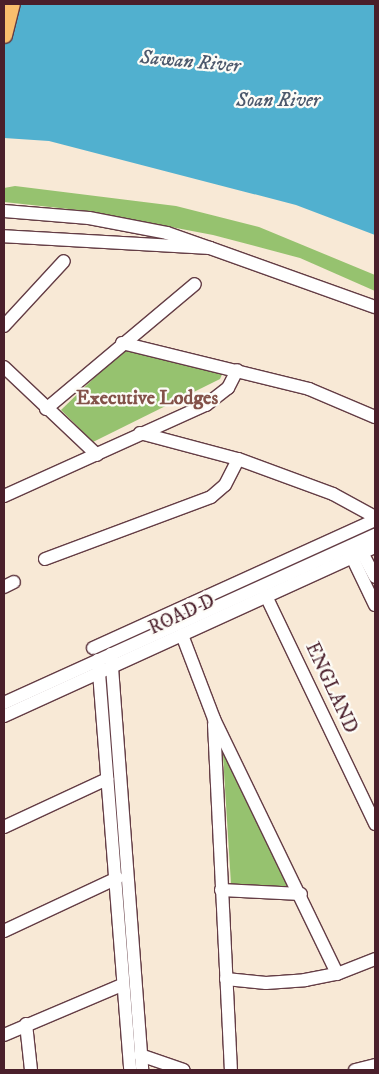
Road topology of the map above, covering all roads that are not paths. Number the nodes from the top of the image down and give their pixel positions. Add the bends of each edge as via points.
1 (12, 4) edge
2 (4, 35) edge
3 (4, 211) edge
4 (4, 236) edge
5 (210, 248) junction
6 (64, 261) dead end
7 (196, 284) dead end
8 (375, 307) edge
9 (4, 326) edge
10 (122, 343) junction
11 (4, 367) edge
12 (237, 370) junction
13 (46, 409) junction
14 (375, 417) edge
15 (140, 433) junction
16 (97, 455) junction
17 (238, 459) junction
18 (4, 496) edge
19 (375, 518) edge
20 (375, 535) edge
21 (375, 547) edge
22 (355, 550) junction
23 (45, 559) dead end
24 (375, 577) edge
25 (266, 596) junction
26 (375, 605) edge
27 (182, 635) junction
28 (93, 648) dead end
29 (111, 660) junction
30 (99, 666) junction
31 (4, 704) edge
32 (4, 716) edge
33 (214, 719) junction
34 (107, 779) junction
35 (375, 824) edge
36 (4, 827) edge
37 (117, 878) junction
38 (220, 890) junction
39 (301, 894) junction
40 (4, 931) edge
41 (375, 959) edge
42 (337, 974) junction
43 (226, 979) junction
44 (122, 985) junction
45 (26, 1024) junction
46 (4, 1035) edge
47 (140, 1055) junction
48 (375, 1065) edge
49 (31, 1070) edge
50 (130, 1070) edge
51 (142, 1070) edge
52 (184, 1070) edge
53 (231, 1070) edge
54 (355, 1070) edge

1 - 2 main road
3 - 5 street via 89,218 167,234
4 - 5 street
5 - 8 street
6 - 9 street
7 - 10 street
10 - 12 street
10 - 13 street
11 - 13 street
12 - 14 street via 310,389
12 - 15 street via 220,397
13 - 16 street
15 - 16 street
15 - 17 street
16 - 18 street
17 - 19 street via 333,494
17 - 23 street via 225,486 211,497
19 - 28 street
20 - 22 street, ROAD D
21 - 22 street, ROAD D
22 - 24 street
22 - 25 street, ROAD D
22 - 26 street
22 - 29 street, ROAD D
25 - 27 street, ROAD D
25 - 35 street, ENGLAND
27 - 29 street, ROAD D
27 - 33 street
29 - 30 street, ROAD D
29 - 47 street
30 - 31 street, ROAD D
30 - 32 street, ROAD D
30 - 34 street
33 - 38 street
33 - 39 street
34 - 36 street
34 - 37 street
37 - 40 street
37 - 44 street
38 - 39 street via 263,895
38 - 43 street
39 - 42 street
41 - 42 street
42 - 43 street via 266,984
43 - 53 street
44 - 45 street
44 - 50 street
45 - 46 street
45 - 49 street
47 - 51 street
47 - 52 street
48 - 54 street

